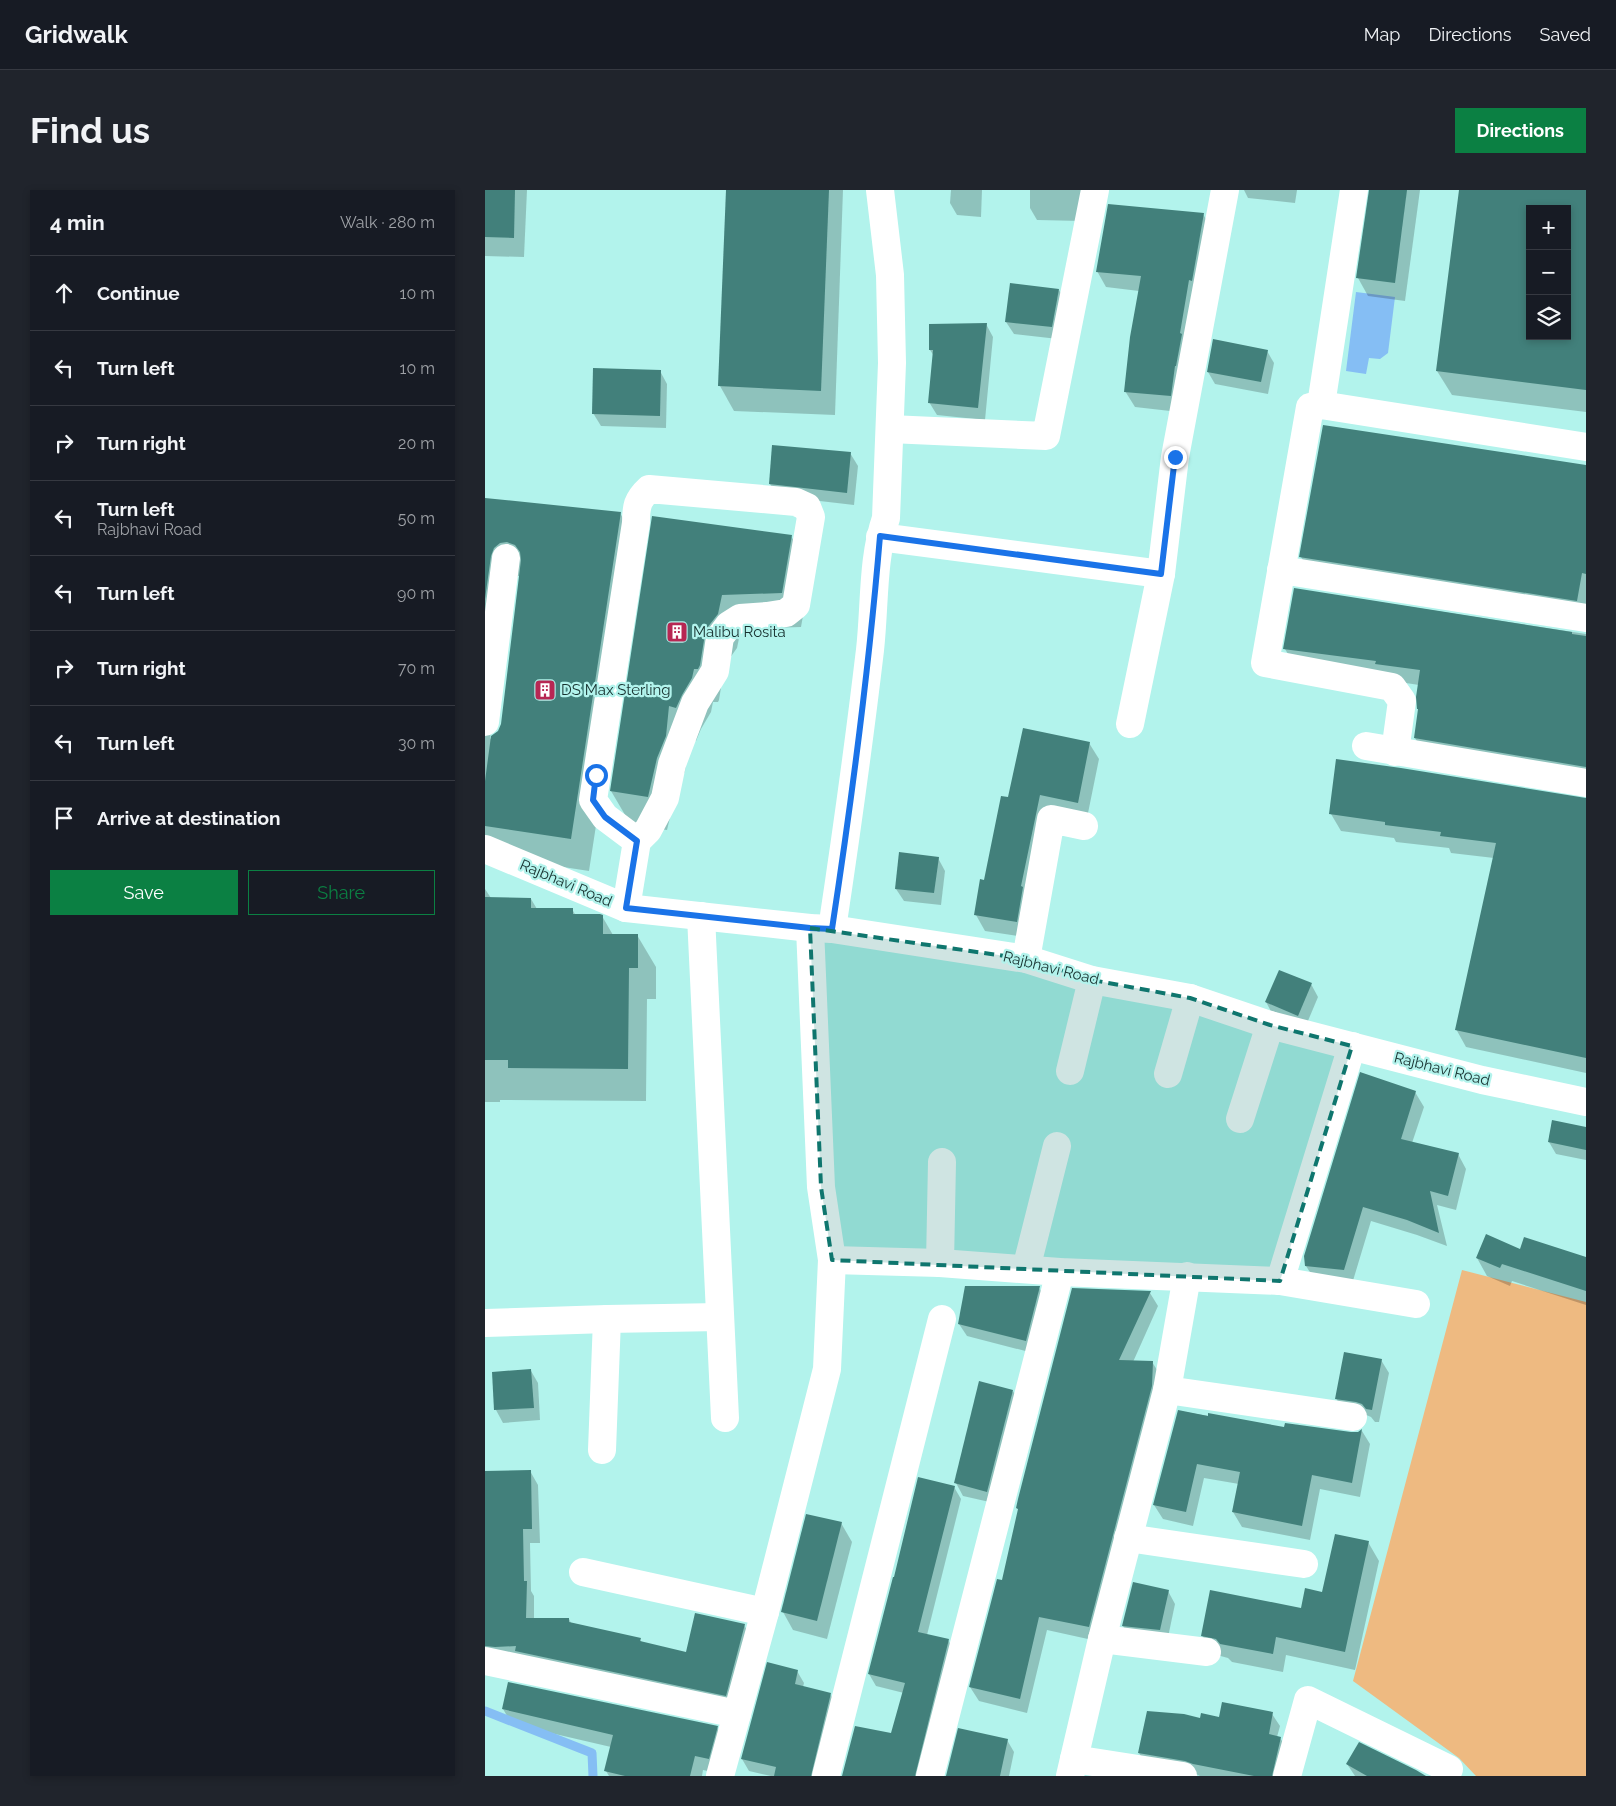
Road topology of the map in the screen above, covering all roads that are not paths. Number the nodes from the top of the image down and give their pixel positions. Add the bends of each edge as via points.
1 (880, 190) edge
2 (1095, 190) edge
3 (1225, 190) edge
4 (1354, 190) edge
5 (1321, 404) junction
6 (890, 429) junction
7 (1586, 447) edge
8 (880, 536) junction
9 (506, 558) dead end
10 (1281, 570) junction
11 (1161, 574) junction
12 (1586, 618) edge
13 (485, 722) edge
14 (1130, 724) dead end
15 (1366, 746) dead end
16 (1395, 752) junction
17 (1586, 783) edge
18 (1084, 826) dead end
19 (637, 841) junction
20 (485, 849) edge
21 (626, 908) junction
22 (701, 916) junction
23 (821, 929) junction
24 (1026, 959) junction
25 (1093, 980) junction
26 (1190, 998) junction
27 (1269, 1025) junction
28 (1352, 1046) junction
29 (1070, 1071) dead end
30 (1168, 1074) dead end
31 (1586, 1102) edge
32 (1240, 1119) dead end
33 (1057, 1146) dead end
34 (942, 1162) dead end
35 (832, 1260) junction
36 (940, 1263) junction
37 (1026, 1269) junction
38 (1060, 1272) junction
39 (1187, 1276) junction
40 (1280, 1281) junction
41 (1416, 1304) dead end
42 (720, 1317) junction
43 (607, 1319) junction
44 (942, 1319) dead end
45 (485, 1323) edge
46 (1167, 1390) junction
47 (1353, 1417) dead end
48 (725, 1418) dead end
49 (602, 1450) dead end
50 (1128, 1538) junction
51 (1304, 1564) dead end
52 (583, 1572) dead end
53 (765, 1612) junction
54 (1102, 1640) junction
55 (1207, 1652) dead end
56 (485, 1661) edge
57 (737, 1714) junction
58 (1072, 1767) edge
59 (720, 1776) edge
60 (827, 1776) edge
61 (930, 1776) edge
62 (1183, 1776) edge
63 (1287, 1776) edge
64 (1446, 1776) edge

1 - 6 street via 890,275
2 - 6 street via 1046,436
3 - 11 street via 1175,457
4 - 5 street
5 - 7 street
5 - 10 street via 1310,407
6 - 8 street via 886,518
8 - 11 street
8 - 23 street via 871,646 854,780
9 - 13 street
10 - 12 street
10 - 16 street via 1265,664 1392,687 1402,701
11 - 14 street
15 - 16 street
16 - 17 street
18 - 24 street via 1051,819
19 - 19 street via 605,817 593,800 640,498 649,489 796,502 807,506 811,517 796,605 786,613 740,618 729,625 720,637 715,671 689,718 672,764 665,798 648,830
19 - 21 street
20 - 21 street, Rajbhavi Road
21 - 22 street, Rajbhavi Road
22 - 23 street, Rajbhavi Road
22 - 42 street
23 - 24 street, Rajbhavi Road
23 - 35 street via 821,1187
24 - 25 street, Rajbhavi Road
25 - 26 street, Rajbhavi Road
25 - 29 street
26 - 27 street, Rajbhavi Road
26 - 30 street
27 - 28 street, Rajbhavi Road
27 - 32 street
28 - 31 street, Rajbhavi Road via 1482,1080
28 - 40 street
33 - 37 street
34 - 36 street
35 - 36 street
35 - 53 street via 827,1369
36 - 37 street
37 - 38 street
38 - 39 street
38 - 61 street
39 - 40 street
39 - 46 street
40 - 41 street
42 - 43 street
42 - 48 street
43 - 45 street
43 - 49 street
44 - 60 street
46 - 47 street
46 - 50 street
50 - 51 street
50 - 54 street
52 - 53 street
53 - 57 street
54 - 55 street
54 - 58 street
56 - 57 street
57 - 59 street
58 - 62 street
63 - 64 street via 1308,1700 1449,1769

